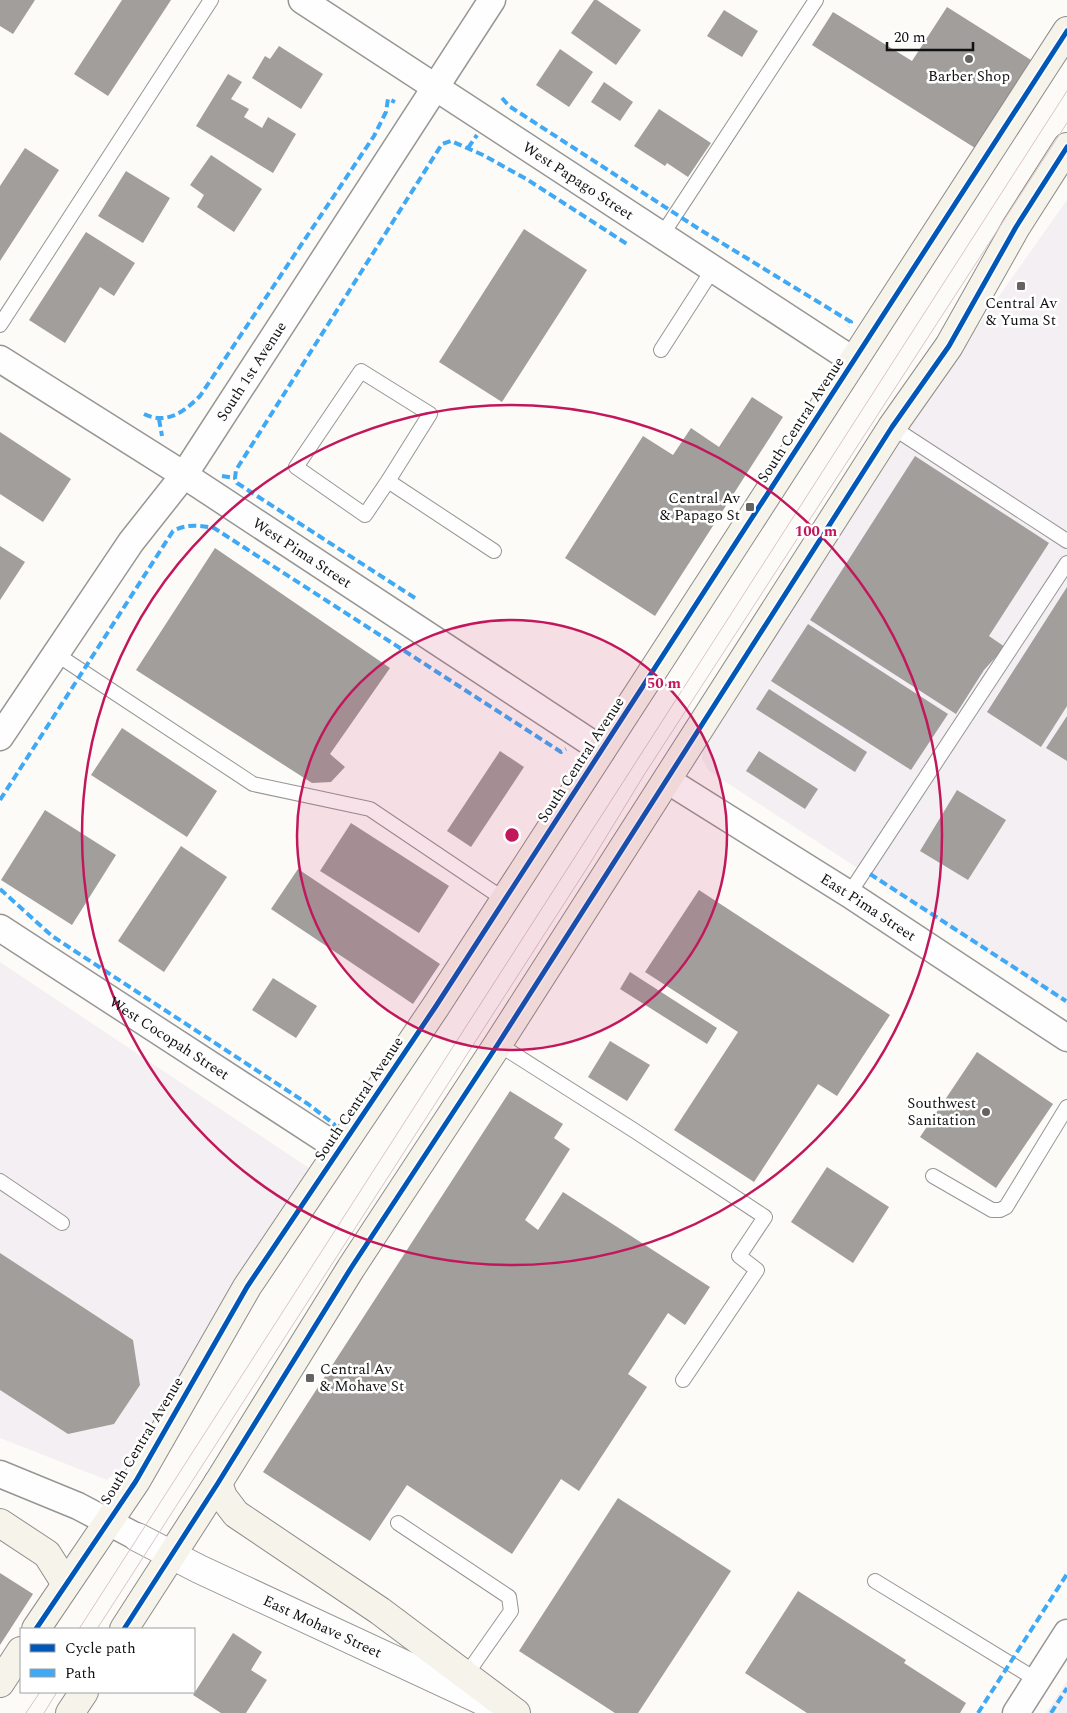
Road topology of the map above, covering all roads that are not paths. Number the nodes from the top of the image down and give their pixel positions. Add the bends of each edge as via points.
1 (211, 0) edge
2 (302, 0) edge
3 (492, 0) edge
4 (816, 0) edge
5 (1067, 31) edge
6 (436, 87) junction
7 (1067, 147) edge
8 (662, 235) junction
9 (713, 269) junction
10 (0, 324) edge
11 (661, 350) dead end
12 (0, 358) edge
13 (854, 361) junction
14 (892, 427) junction
15 (184, 475) junction
16 (388, 481) junction
17 (1067, 541) edge
18 (494, 551) dead end
19 (1067, 562) edge
20 (56, 654) junction
21 (4, 724) edge
22 (602, 750) junction
23 (667, 780) junction
24 (849, 894) junction
25 (505, 900) junction
26 (0, 928) edge
27 (1067, 1038) edge
28 (498, 1044) junction
29 (1067, 1107) edge
30 (340, 1149) junction
31 (933, 1176) dead end
32 (0, 1180) edge
33 (62, 1223) dead end
34 (684, 1380) dead end
35 (0, 1474) edge
36 (218, 1483) junction
37 (108, 1521) junction
38 (0, 1523) edge
39 (398, 1523) dead end
40 (137, 1537) joint
41 (171, 1555) junction
42 (875, 1581) dead end
43 (66, 1584) junction
44 (37, 1628) edge
45 (125, 1628) edge
46 (1067, 1633) edge
47 (20, 1652) edge
48 (466, 1675) junction
49 (1037, 1680) junction
50 (0, 1682) edge
51 (83, 1693) edge
52 (70, 1713) edge
53 (509, 1713) edge
54 (516, 1713) edge
55 (1016, 1713) edge

1 - 10 lane
2 - 6 street, West Papago Street
3 - 6 street, South 1st Avenue
4 - 8 lane
5 - 13 main road, South Central Avenue
6 - 8 street, West Papago Street
6 - 15 street, South 1st Avenue
7 - 14 main road via 1016,227 949,346
8 - 9 street, West Papago Street
9 - 11 lane
9 - 13 street, West Papago Street
12 - 15 street, West Pima Street
13 - 22 main road, South Central Avenue
14 - 17 lane
14 - 23 main road
15 - 20 street, South 1st Avenue via 131,542
15 - 22 street, West Pima Street
16 - 16 lane via 430,414 361,371 296,467 365,515
16 - 18 lane
19 - 24 lane
20 - 21 street, South 1st Avenue
20 - 25 lane via 253,784 370,809
22 - 25 main road, South Central Avenue
23 - 24 street, East Pima Street
23 - 28 main road
24 - 27 street, East Pima Street
25 - 30 main road, South Central Avenue
26 - 30 street, West Cocopah Street
28 - 34 lane via 764,1217 739,1256 757,1270
28 - 36 main road via 351,1268
29 - 31 lane via 1006,1207 992,1210
30 - 37 main road, South Central Avenue via 248,1287 136,1481
32 - 33 lane
35 - 37 street
36 - 41 main road
36 - 48 main road via 223,1497 236,1514 380,1611
37 - 40 street
37 - 43 main road, South Central Avenue
38 - 43 main road via 47,1554
39 - 48 lane via 509,1597 511,1611
40 - 41 street, East Mohave Street
41 - 45 main road
41 - 53 street, East Mohave Street
42 - 49 lane
43 - 44 main road, South Central Avenue
46 - 49 street
47 - 50 main road
48 - 54 main road
49 - 55 street
51 - 52 main road

